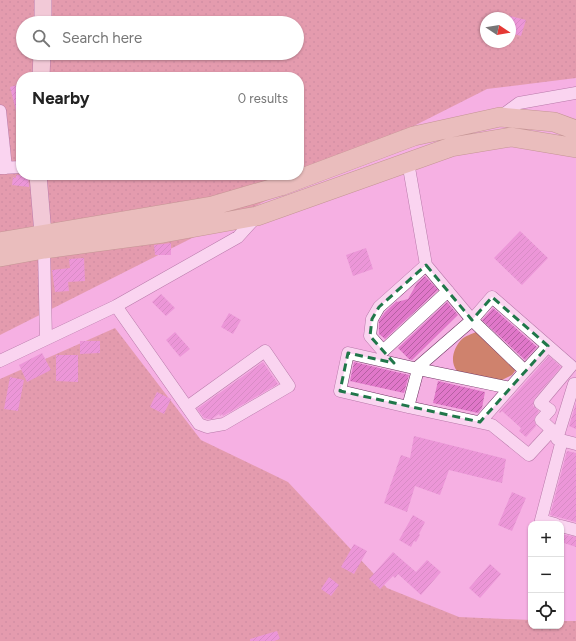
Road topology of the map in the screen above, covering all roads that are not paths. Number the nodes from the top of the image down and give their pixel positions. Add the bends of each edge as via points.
1 (43, 0) edge
2 (43, 16) edge
3 (42, 60) edge
4 (41, 72) edge
5 (576, 93) edge
6 (0, 111) edge
7 (500, 117) junction
8 (576, 130) edge
9 (576, 148) edge
10 (408, 162) junction
11 (16, 167) edge
12 (3, 168) edge
13 (304, 177) edge
14 (38, 180) edge
15 (297, 180) edge
16 (257, 216) junction
17 (0, 242) edge
18 (43, 242) junction
19 (0, 257) edge
20 (426, 265) junction
21 (448, 291) junction
22 (116, 306) junction
23 (472, 320) junction
24 (46, 340) junction
25 (548, 346) junction
26 (382, 356) junction
27 (0, 361) edge
28 (418, 369) junction
29 (525, 371) junction
30 (576, 384) edge
31 (510, 388) junction
32 (187, 407) junction
33 (408, 407) junction
34 (480, 422) junction
35 (562, 440) junction
36 (576, 444) edge
37 (544, 521) edge
38 (564, 527) edge
39 (576, 530) edge

1 - 2 street
3 - 4 street
5 - 7 street via 519,103
6 - 12 street
7 - 8 main road via 554,122
7 - 13 main road via 414,136
9 - 10 main road via 511,137 450,147
10 - 16 main road
10 - 20 street
11 - 12 street
14 - 18 street
15 - 18 main road via 212,206
16 - 18 main road via 163,232
16 - 22 street via 238,237
17 - 18 main road
18 - 19 main road
18 - 24 street
20 - 21 street
20 - 26 street via 379,307 372,320 370,336
21 - 23 street
21 - 26 street
22 - 24 street
22 - 32 street
23 - 25 street via 492,297
23 - 28 street via 418,366
23 - 29 street
24 - 27 street
25 - 29 street
25 - 34 street via 571,366 540,403 550,410 541,420 552,430 528,455 492,425
26 - 28 street
26 - 33 street via 348,353 340,391
28 - 31 street
28 - 33 street
29 - 31 street
30 - 35 street via 558,439
31 - 34 street
32 - 32 street via 265,351 289,386 224,424 207,427 200,424
33 - 34 street
35 - 36 street
35 - 37 street via 541,520
38 - 39 street

